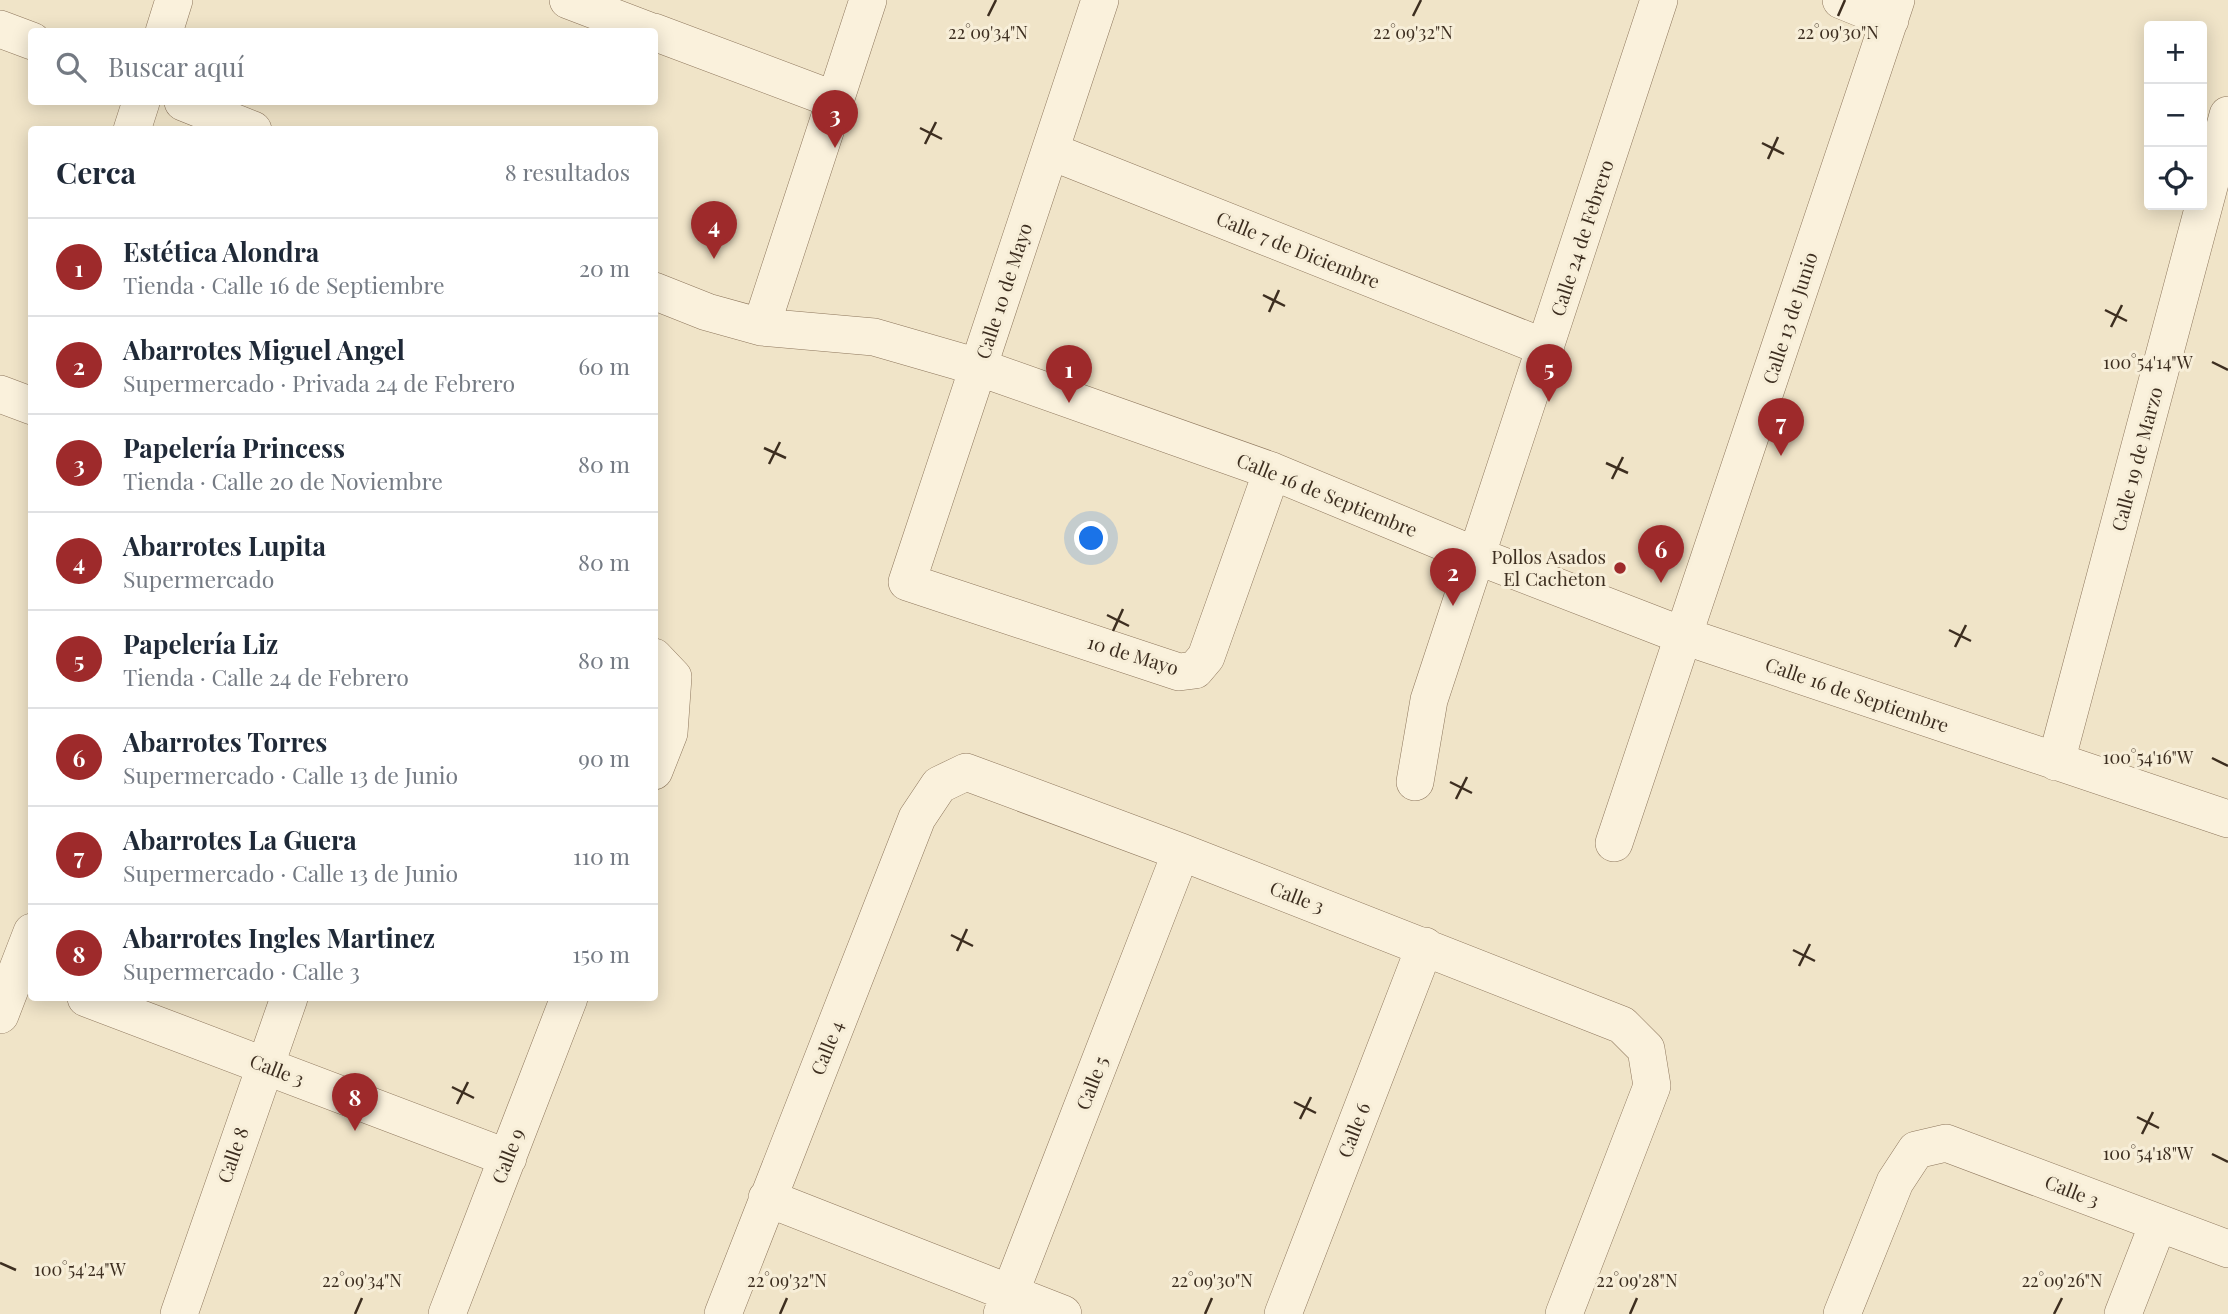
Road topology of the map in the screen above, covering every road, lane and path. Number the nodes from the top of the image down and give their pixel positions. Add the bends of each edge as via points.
1 (174, 0) edge
2 (568, 0) edge
3 (868, 0) edge
4 (1100, 0) edge
5 (1659, 0) edge
6 (1840, 0) edge
7 (1893, 10) edge
8 (165, 28) edge
9 (642, 28) edge
10 (0, 29) edge
11 (658, 34) edge
12 (28, 40) edge
13 (835, 100) junction
14 (140, 105) edge
15 (190, 105) edge
16 (2228, 115) edge
17 (133, 126) edge
18 (243, 126) edge
19 (1050, 151) junction
20 (658, 293) edge
21 (761, 327) junction
22 (1546, 348) junction
23 (978, 367) junction
24 (0, 394) edge
25 (28, 404) edge
26 (1272, 471) junction
27 (1477, 556) junction
28 (907, 582) joint
29 (1684, 636) junction
30 (664, 667) edge
31 (658, 761) edge
32 (2056, 762) junction
33 (1415, 782) dead end
34 (939, 785) joint
35 (2228, 819) edge
36 (1614, 843) dead end
37 (1181, 852) junction
38 (1425, 946) junction
39 (28, 953) edge
40 (24, 974) edge
41 (94, 1001) edge
42 (288, 1001) edge
43 (568, 1001) edge
44 (0, 1015) edge
45 (264, 1065) junction
46 (508, 1158) junction
47 (767, 1198) junction
48 (2158, 1224) junction
49 (2228, 1249) edge
50 (1007, 1304) edge
51 (179, 1314) edge
52 (447, 1314) edge
53 (723, 1314) edge
54 (1063, 1314) edge
55 (1283, 1314) edge
56 (1564, 1314) edge
57 (1842, 1314) edge
58 (2123, 1314) edge

1 - 8 street
2 - 9 street
3 - 13 street
4 - 19 street, Calle 10 de Mayo
5 - 22 street, Calle 24 de Febrero
6 - 7 street
7 - 29 street, Calle 13 de Junio
10 - 12 street
11 - 13 street
13 - 21 street
14 - 17 street
15 - 18 street
16 - 32 street, Calle 19 de Marzo
19 - 22 street, Calle 7 de Diciembre
19 - 23 street, Calle 10 de Mayo
20 - 21 street, Calle 16 de Septiembre
21 - 23 street, Calle 16 de Septiembre via 874,337
22 - 27 street, Calle 24 de Febrero
23 - 26 street, Calle 16 de Septiembre
23 - 28 street, Calle 10 de Mayo
24 - 25 street
26 - 27 street, Calle 16 de Septiembre
26 - 28 street, 10 de Mayo via 1206,657 1195,670 1179,672
27 - 29 street, Calle 16 de Septiembre
27 - 33 street, Calle 24 de Febrero via 1429,700
29 - 32 street, Calle 16 de Septiembre
29 - 36 street, Calle 13 de Junio
30 - 31 street via 669,733
32 - 35 street, Calle 16 de Septiembre
34 - 37 street, Calle 3 via 966,772
34 - 47 street, Calle 4 via 917,818
37 - 38 street, Calle 3
37 - 50 street, Calle 5
38 - 55 street, Calle 6
38 - 56 street, Calle 3 via 1622,1025 1646,1049 1652,1086
39 - 40 street
40 - 44 street
41 - 45 street, Calle 3
42 - 45 street, Calle 8
43 - 46 street, Calle 9
45 - 46 street, Calle 3
45 - 51 street, Calle 8
46 - 52 street, Calle 9
47 - 50 street
47 - 53 street, Calle 4
48 - 49 street, Calle 3
48 - 57 street, Calle 3 via 1946,1143 1916,1150 1895,1182
48 - 58 street
50 - 54 street

